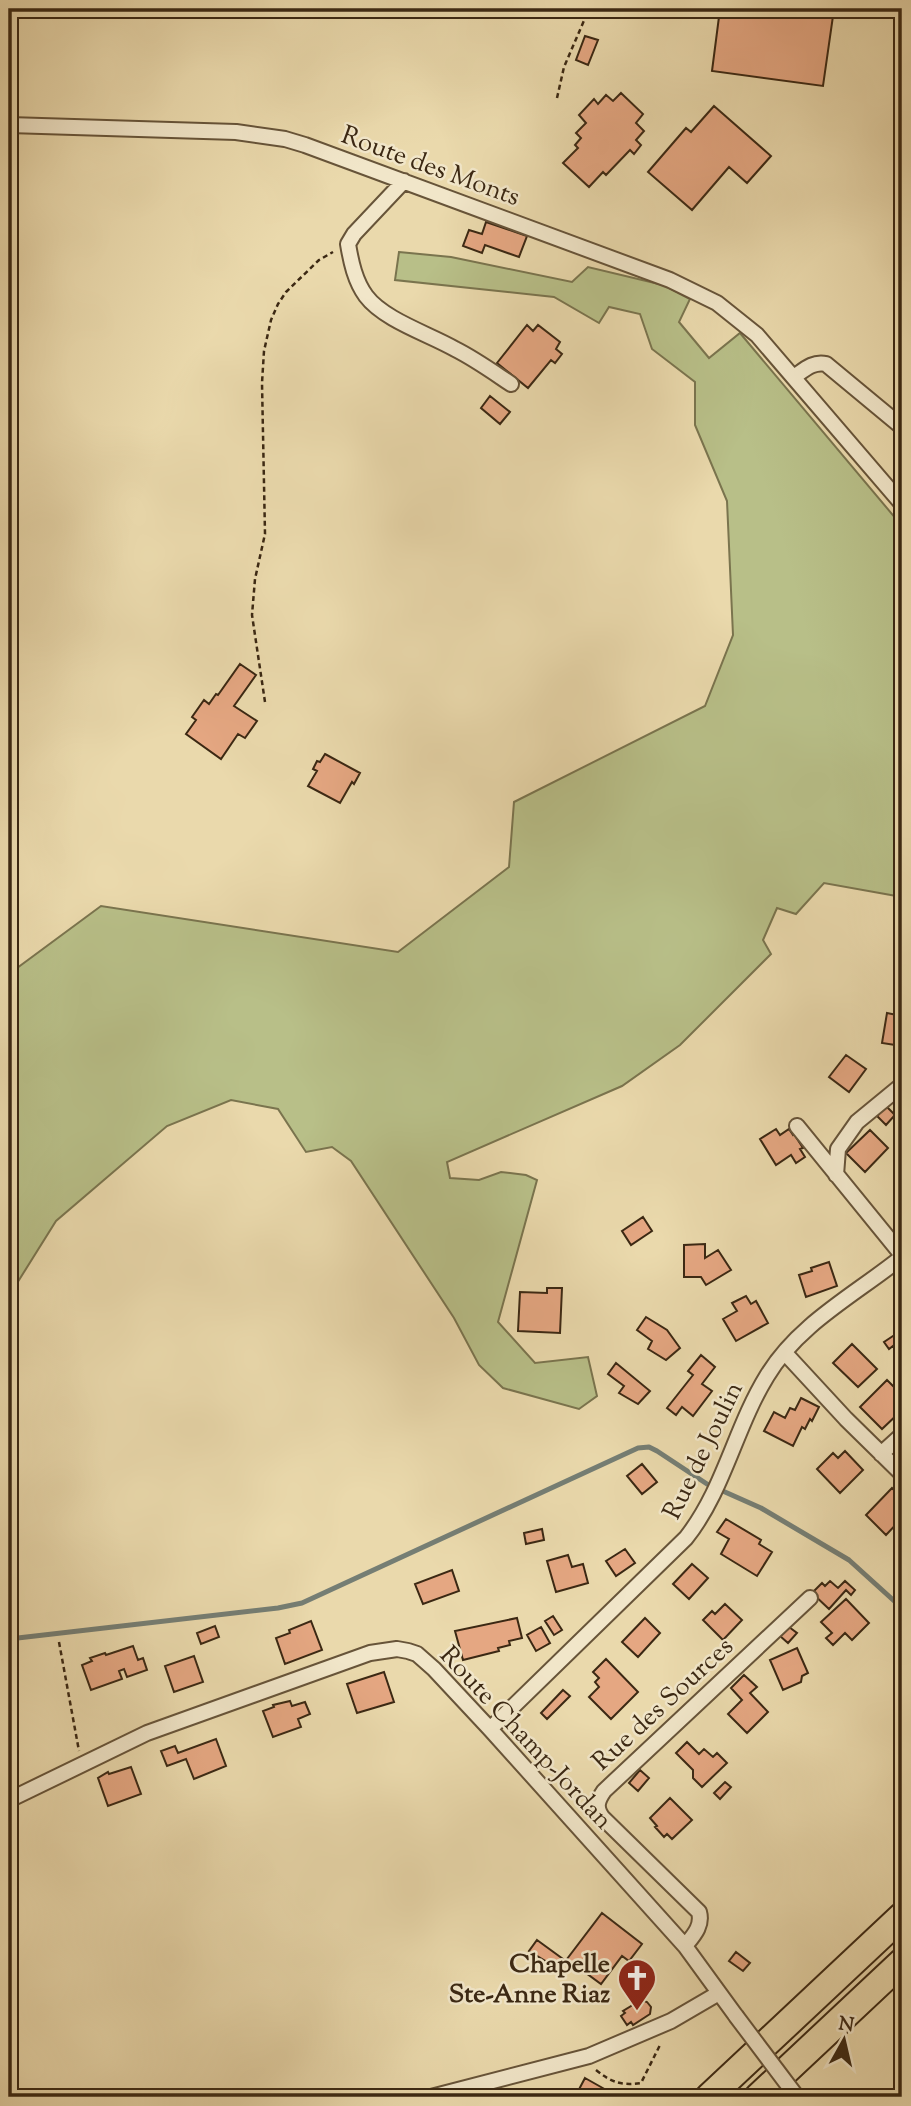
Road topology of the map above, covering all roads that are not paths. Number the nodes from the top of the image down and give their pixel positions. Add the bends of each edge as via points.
1 (9, 125) edge
2 (404, 181) junction
3 (794, 377) junction
4 (511, 384) dead end
5 (902, 427) edge
6 (902, 504) edge
7 (902, 1085) edge
8 (797, 1126) dead end
9 (836, 1175) junction
10 (902, 1256) edge
11 (785, 1353) junction
12 (902, 1435) edge
13 (881, 1454) junction
14 (902, 1474) edge
15 (810, 1598) dead end
16 (490, 1729) junction
17 (9, 1800) edge
18 (902, 1916) edge
19 (902, 1930) edge
20 (685, 1947) junction
21 (902, 1962) edge
22 (719, 1993) junction
23 (431, 2097) edge
24 (709, 2097) edge
25 (725, 2097) edge
26 (758, 2097) edge
27 (797, 2097) edge

1 - 2 street, Route des Monts via 264,135
2 - 3 street, Route des Monts via 705,295 745,323
2 - 4 street via 348,244 359,285 371,302 391,316
3 - 5 street via 812,365 827,365
3 - 6 street, Route des Monts
7 - 9 street via 857,1122 838,1149
8 - 9 street
9 - 10 street
10 - 11 street, Rue de Joulin via 818,1319
11 - 13 street
11 - 16 street, Rue de Joulin via 760,1388 703,1516 686,1538
12 - 13 street
13 - 14 street
15 - 20 street, Rue des Sources via 598,1801 603,1818 699,1912 699,1926
16 - 17 street, Route Champ-Jordan via 426,1661 408,1651 386,1649 148,1733
16 - 20 street, Route Champ-Jordan
18 - 24 highway
19 - 25 highway
20 - 22 street, Route Champ-Jordan
21 - 26 highway
22 - 23 street via 671,2021 589,2056
22 - 27 street, Route Champ-Jordan, bridge

